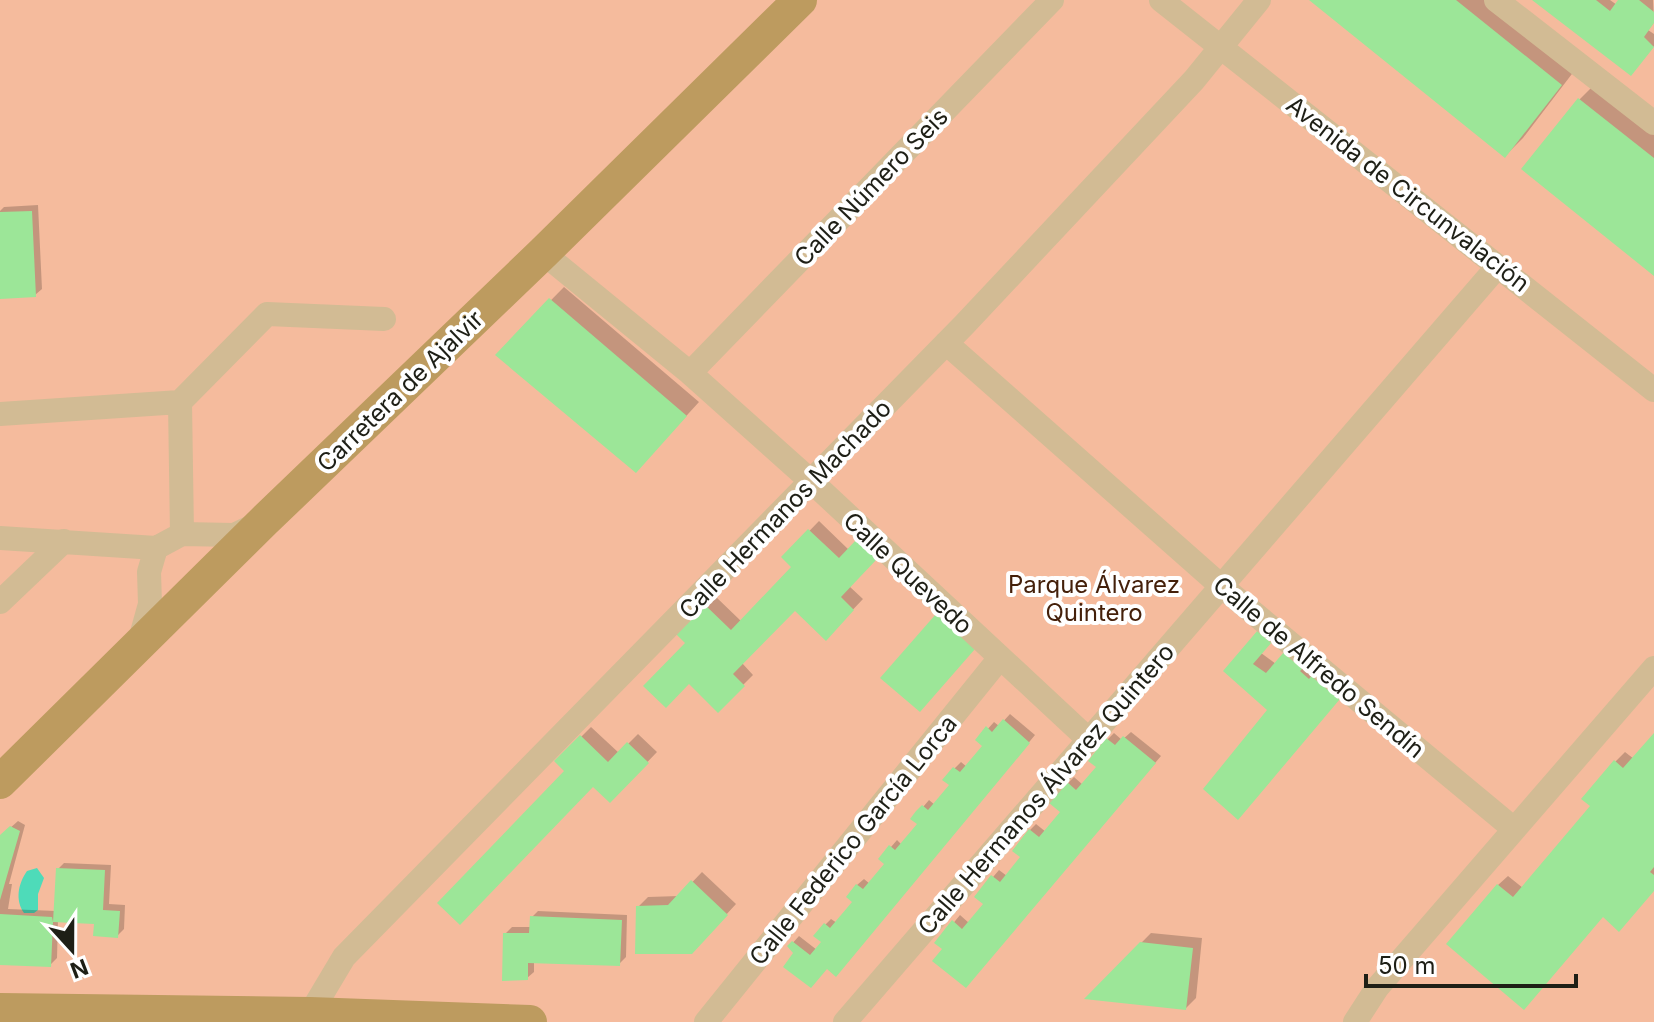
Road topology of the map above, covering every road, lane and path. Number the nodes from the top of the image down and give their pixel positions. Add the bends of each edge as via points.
1 (800, 0) edge
2 (1052, 0) edge
3 (1161, 0) edge
4 (1259, 0) edge
5 (1496, 0) edge
6 (1223, 47) junction
7 (1650, 111) edge
8 (543, 253) junction
9 (1498, 266) junction
10 (384, 319) dead end
11 (946, 343) junction
12 (690, 373) junction
13 (1654, 390) edge
14 (180, 402) junction
15 (0, 414) edge
16 (812, 482) junction
17 (264, 521) junction
18 (182, 534) junction
19 (0, 538) edge
20 (64, 541) junction
21 (156, 548) junction
22 (1220, 585) junction
23 (0, 602) edge
24 (138, 647) junction
25 (999, 659) junction
26 (1654, 668) edge
27 (1088, 739) junction
28 (0, 782) edge
29 (1514, 829) junction
30 (0, 1010) edge
31 (310, 1014) junction
32 (530, 1022) edge
33 (706, 1022) edge
34 (845, 1022) edge
35 (1355, 1022) edge

1 - 8 street, Carretera de Ajalvir
2 - 12 street, Calle Número Seis
3 - 6 street, Avenida de Circunvalación
4 - 6 street, Calle Hermanos Machado
5 - 7 street
6 - 9 street, Avenida de Circunvalación
6 - 11 street, Calle Hermanos Machado
8 - 12 street, Calle Quevedo
8 - 17 street, Carretera de Ajalvir
9 - 13 street, Avenida de Circunvalación
9 - 22 street, Calle Hermanos Álvarez Quintero
10 - 14 street via 267,314
11 - 16 street, Calle Hermanos Machado
11 - 22 street, Calle de Alfredo Sendín
12 - 16 street, Calle Quevedo
14 - 15 street
14 - 18 street
16 - 25 street, Calle Quevedo
16 - 31 street, Calle Hermanos Machado via 344,957
17 - 18 street via 234,535
17 - 24 street, Carretera de Ajalvir
18 - 21 street
19 - 20 street
20 - 21 street
20 - 23 street
21 - 24 street via 149,572 150,604
22 - 27 street, Calle Hermanos Álvarez Quintero
22 - 29 street, Calle de Alfredo Sendín
24 - 28 street, Carretera de Ajalvir
25 - 27 street, Calle Quevedo
25 - 33 street, Calle Federico García Lorca
26 - 29 street
27 - 34 street, Calle Hermanos Álvarez Quintero
29 - 35 street via 1377,988
30 - 31 street
31 - 32 street

